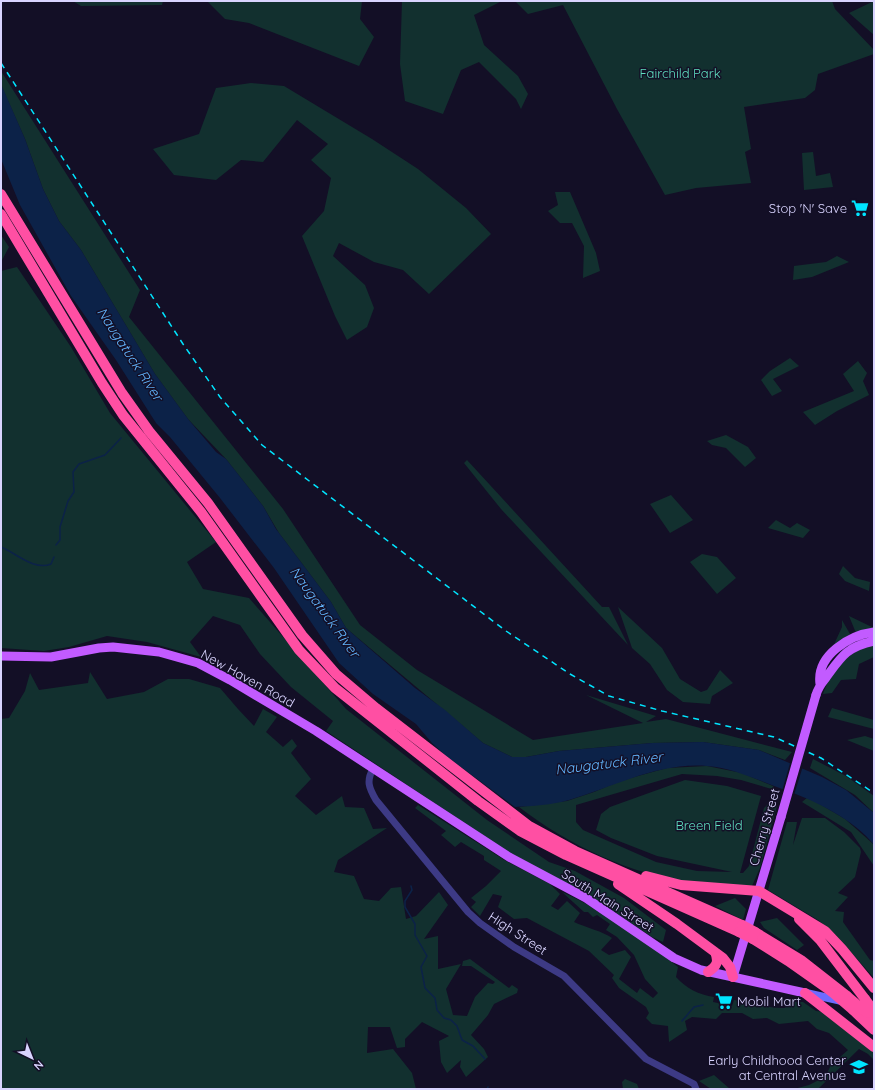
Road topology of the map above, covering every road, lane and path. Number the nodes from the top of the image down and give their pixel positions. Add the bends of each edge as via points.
1 (1, 194) edge
2 (1, 214) edge
3 (874, 632) edge
4 (874, 641) edge
5 (1, 656) edge
6 (820, 684) junction
7 (354, 755) joint
8 (374, 769) junction
9 (575, 851) junction
10 (589, 865) junction
11 (758, 891) junction
12 (786, 907) junction
13 (740, 929) junction
14 (754, 936) junction
15 (715, 952) junction
16 (708, 972) junction
17 (733, 977) junction
18 (874, 988) edge
19 (805, 993) junction
20 (872, 1013) edge
21 (874, 1030) edge
22 (874, 1047) edge
23 (695, 1087) edge

1 - 9 highway via 122,394 208,503 313,649 349,686 501,805 544,835
2 - 10 highway via 112,398 201,512 310,663 348,699 492,812 535,840
3 - 6 main road, Cherry Street via 855,637 837,648 824,663 819,678
4 - 6 main road, Cherry Street via 858,645 844,654
5 - 7 main road, New Haven Road via 51,657 99,648 113,648 147,650 178,657 216,672
6 - 11 main road, Cherry Street, bridge
7 - 8 main road, South Main Street
8 - 16 main road, South Main Street via 509,858 586,898 674,958
8 - 23 street, High Street via 368,783 376,800 468,912 514,947 564,976 646,1059
9 - 11 highway via 670,883
9 - 13 highway
10 - 13 highway
10 - 15 highway via 636,895
11 - 12 highway
11 - 17 main road, Cherry Street
12 - 18 highway via 825,931
12 - 20 highway, bridge via 820,940
13 - 14 highway, bridge
14 - 20 highway, bridge via 801,960
14 - 21 highway, bridge via 832,992
15 - 16 highway via 718,961
15 - 17 highway via 727,962
16 - 17 main road, South Main Street
17 - 19 main road, South Main Street
19 - 20 main road, South Main Street
19 - 22 highway

